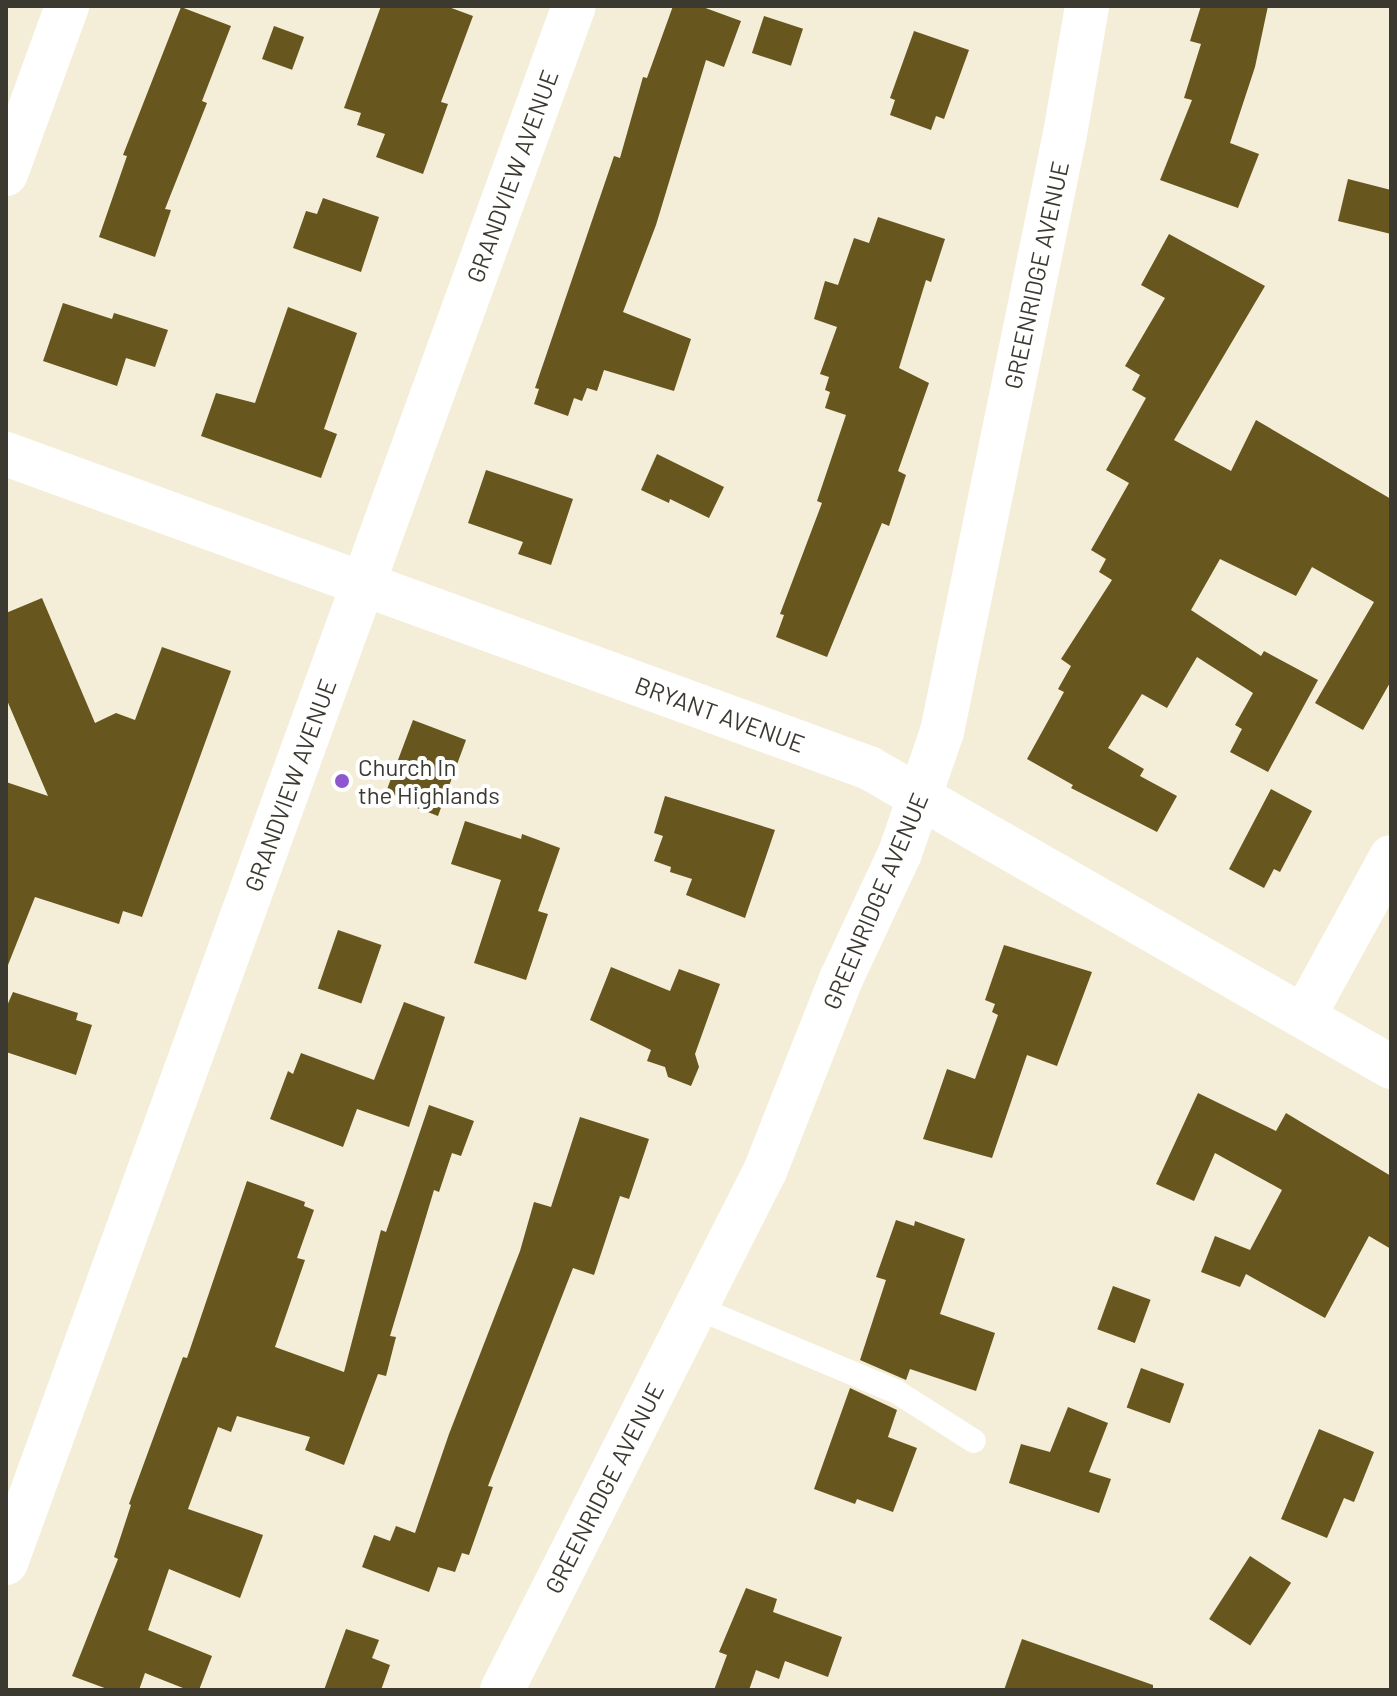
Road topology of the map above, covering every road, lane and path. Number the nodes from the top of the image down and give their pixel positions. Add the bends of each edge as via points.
1 (67, 6) edge
2 (574, 6) edge
3 (1087, 6) edge
4 (6, 174) edge
5 (6, 454) edge
6 (363, 584) junction
7 (920, 798) junction
8 (1391, 857) edge
9 (1304, 1016) junction
10 (1391, 1067) edge
11 (695, 1307) junction
12 (974, 1441) dead end
13 (6, 1563) edge
14 (502, 1690) edge

1 - 4 street
2 - 6 street, GRANDVIEW AVENUE
3 - 7 street, GREENRIDGE AVENUE via 942,732
5 - 6 street, BRYANT AVENUE
6 - 7 street, BRYANT AVENUE via 869,768
6 - 13 street, GRANDVIEW AVENUE
7 - 9 street, BRYANT AVENUE
7 - 11 street, GREENRIDGE AVENUE via 765,1171
8 - 9 street
9 - 10 street, BRYANT AVENUE
11 - 12 lane via 897,1392
11 - 14 street, GREENRIDGE AVENUE

